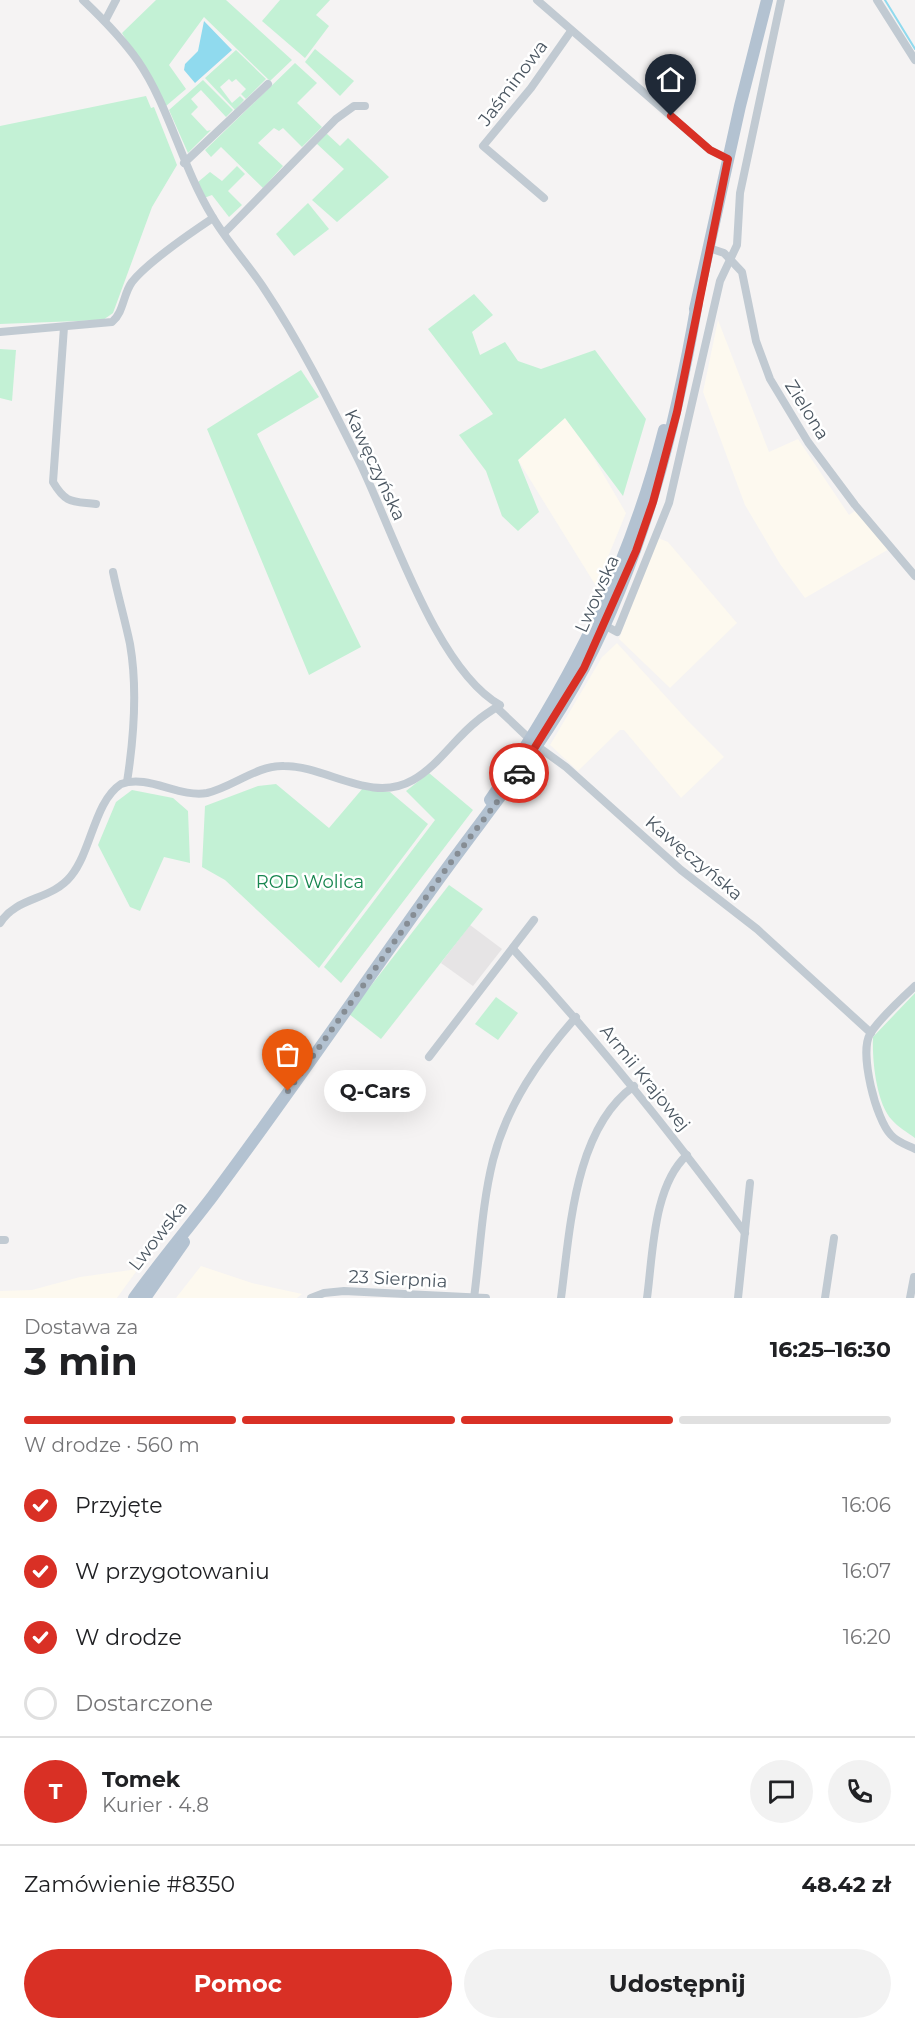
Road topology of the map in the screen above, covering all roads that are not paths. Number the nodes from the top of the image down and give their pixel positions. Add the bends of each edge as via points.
1 (83, 0) edge
2 (116, 0) edge
3 (537, 0) edge
4 (759, 0) edge
5 (766, 0) edge
6 (781, 0) edge
7 (877, 0) edge
8 (105, 21) junction
9 (572, 31) junction
10 (915, 60) edge
11 (268, 84) dead end
12 (365, 106) dead end
13 (740, 106) junction
14 (728, 159) junction
15 (184, 163) junction
16 (544, 198) dead end
17 (213, 218) junction
18 (224, 233) junction
19 (709, 248) junction
20 (732, 260) junction
21 (697, 303) junction
22 (64, 327) junction
23 (0, 332) edge
24 (96, 504) dead end
25 (112, 572) dead end
26 (915, 576) edge
27 (604, 625) junction
28 (498, 706) junction
29 (534, 743) junction
30 (127, 782) junction
31 (534, 920) dead end
32 (0, 923) edge
33 (513, 949) junction
34 (915, 986) edge
35 (576, 1017) junction
36 (871, 1033) junction
37 (429, 1057) dead end
38 (634, 1086) junction
39 (915, 1149) edge
40 (687, 1155) junction
41 (750, 1183) dead end
42 (211, 1197) junction
43 (745, 1233) junction
44 (834, 1238) dead end
45 (914, 1277) edge
46 (134, 1298) edge
47 (144, 1298) edge
48 (310, 1298) edge
49 (474, 1298) edge
50 (486, 1298) edge
51 (561, 1298) edge
52 (647, 1298) edge
53 (738, 1298) edge
54 (825, 1298) edge
55 (910, 1298) edge

1 - 8 street, Kawęczyńska
2 - 8 street
3 - 9 street
4 - 13 main road, Lwowska
5 - 13 main road, Lwowska
6 - 20 street via 748,147
7 - 10 street
8 - 15 street, Kawęczyńska via 138,61 153,87
9 - 14 street via 710,150
9 - 16 street, Jaśminowa via 483,146
11 - 15 street
12 - 18 street via 354,106 336,119
13 - 14 main road, Lwowska
14 - 19 main road, Lwowska
15 - 17 street, Kawęczyńska
17 - 18 street, Kawęczyńska
17 - 22 street via 137,276 112,322
18 - 28 street, Kawęczyńska via 293,333 358,460 426,610 458,666
19 - 20 street via 724,252
19 - 21 main road, Lwowska
20 - 26 street, Zielona via 742,272 756,341 770,379 808,442
20 - 27 street via 720,281 669,503 617,632
21 - 27 main road, Lwowska via 668,451 636,551
21 - 29 main road, Lwowska via 660,449 626,552 588,640
22 - 23 street
22 - 24 street via 53,482 68,501
25 - 30 street via 130,645 135,721
27 - 29 main road, Lwowska via 584,668
28 - 29 street, Kawęczyńska
28 - 30 street via 477,720 414,779 396,786 360,785 282,765 206,793
29 - 36 street, Kawęczyńska via 681,870 749,922
29 - 42 main road, Lwowska via 495,806
30 - 32 street via 116,788 104,804 71,876 47,895 18,904
31 - 33 street
33 - 35 street, Armii Krajowej
33 - 37 street
34 - 36 street
35 - 38 street, Armii Krajowej
35 - 49 street via 523,1087 501,1134 493,1161
36 - 39 street via 867,1054 870,1081 883,1125 891,1136
38 - 40 street, Armii Krajowej
38 - 51 street via 607,1116 586,1154 575,1197
40 - 43 street, Armii Krajowej
40 - 52 street via 678,1163 662,1193
41 - 43 street
42 - 46 main road, Lwowska
42 - 47 main road, Lwowska
43 - 53 street
44 - 54 street
45 - 55 street
48 - 49 street, 23 Sierpnia via 344,1291
49 - 50 street, 23 Sierpnia

